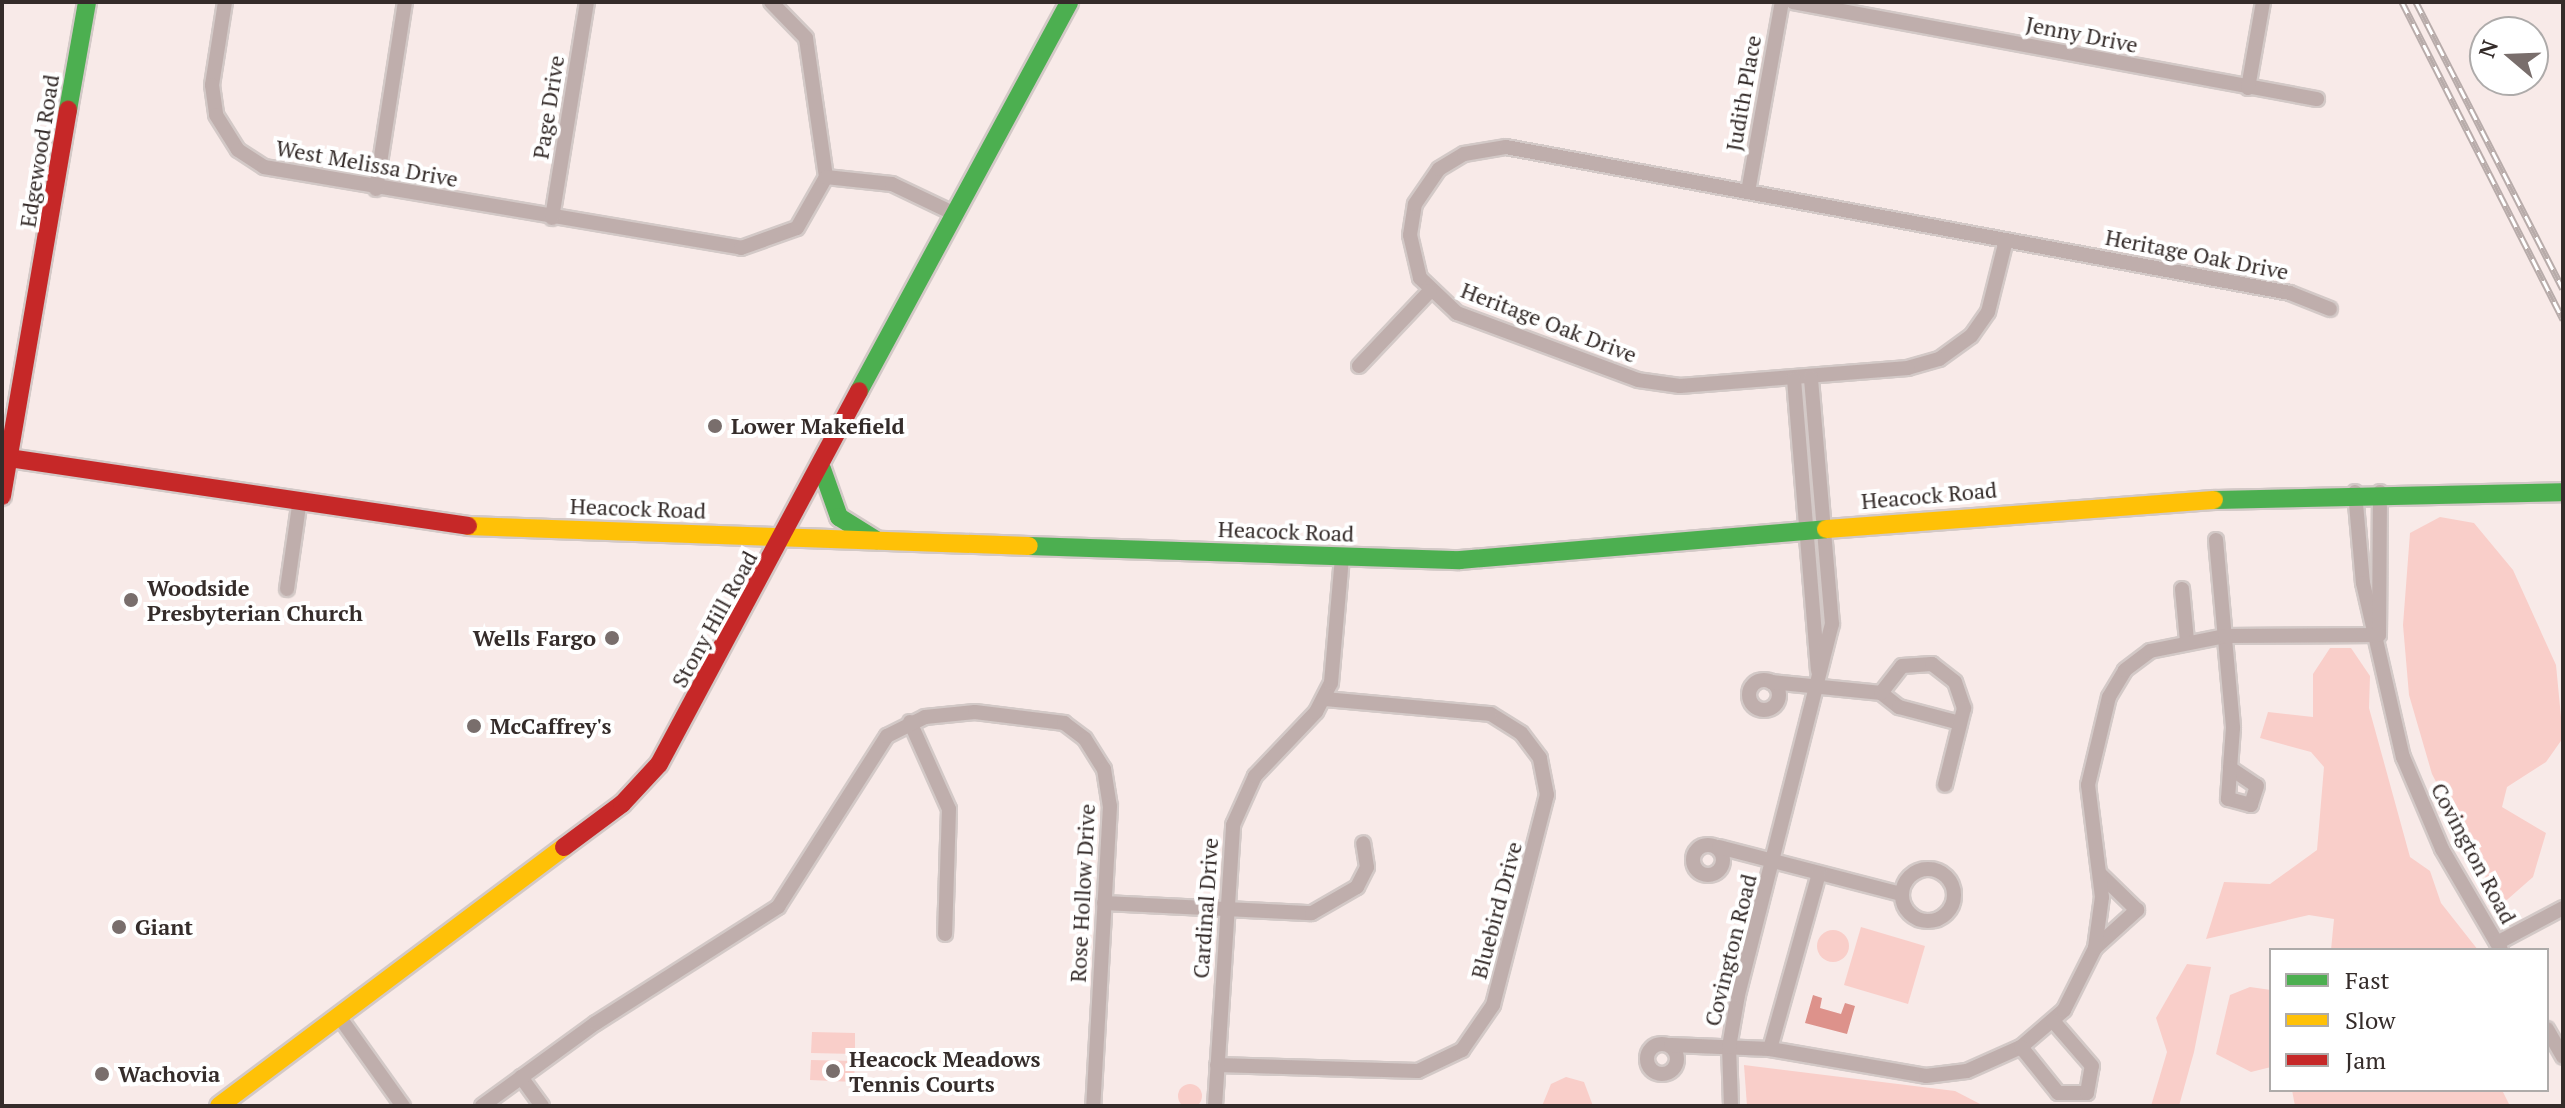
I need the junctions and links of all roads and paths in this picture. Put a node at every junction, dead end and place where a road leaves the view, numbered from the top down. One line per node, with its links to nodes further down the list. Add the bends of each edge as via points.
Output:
1 (87, 2): 23 (main road, Edgewood Road)
2 (225, 2): 13 (street, West Melissa Drive, via 212,85 227,137 264,167)
3 (405, 2): 13 (street)
4 (587, 2): 16 (street, Page Drive)
5 (771, 2): 12 (street, via 806,38)
6 (1069, 2): 15 (main road, Stony Hill Road)
7 (1782, 2): 14 (street, Judith Place)
8 (1793, 2): 10 (street, Jenny Drive)
9 (2263, 2): 10 (street)
10 (2248, 88): 11 (street, Jenny Drive)
11 (2317, 99)
12 (826, 177): 15 (street, via 892,184); 16 (street, West Melissa Drive, via 797,228 755,247)
13 (376, 189): 16 (street, West Melissa Drive)
14 (1748, 192): 17 (street, Heritage Oak Drive); 18 (street, Heritage Oak Drive, via 1506,147 1479,149 1439,169 1415,204 1411,251)
15 (955, 214): 24 (main road, Stony Hill Road)
16 (552, 218)
17 (2006, 240): 19 (street, Heritage Oak Drive, via 2290,293); 21 (street, Heritage Oak Drive, via 1988,312 1956,350 1908,368)
18 (1430, 291): 20 (street); 22 (street, Heritage Oak Drive, via 1482,324 1638,380 1680,386)
19 (2330, 309)
20 (1359, 366)
21 (1811, 378): 22 (street, Heritage Oak Drive); 30 (street, Covington Road)
22 (1794, 379): 31 (street, Covington Road)
23 (6, 458): 28 (main road, Edgewood Road); 29 (main road, Heacock Road)
24 (822, 469): 32 (main road, Stony Hill Road); 34 (main road, via 839,517)
25 (2355, 492): 26 (main road, Heacock Road); 30 (main road, Heacock Road); 38 (street, Covington Road, via 2363,583)
26 (2380, 492): 27 (main road, Heacock Road); 38 (street, Covington Road)
27 (2563, 492)
28 (2, 496)
29 (299, 506): 32 (main road, Heacock Road, via 475,527); 36 (street)
30 (1825, 528): 31 (main road, Heacock Road); 42 (street, Covington Road, via 1832,624)
31 (1806, 532): 35 (main road, Heacock Road, via 1497,558); 42 (street, Covington Road)
32 (786, 537): 34 (main road, Heacock Road); 61 (main road, Stony Hill Road, via 641,785)
33 (2216, 540): 39 (street)
34 (879, 542): 35 (main road, Heacock Road)
35 (1342, 556): 44 (street, Cardinal Drive, via 1336,665)
36 (287, 589)
37 (2182, 589): 40 (street)
38 (2379, 635): 39 (street); 59 (street, Covington Road, via 2414,789)
39 (2225, 636): 40 (street); 47 (street)
40 (2187, 641): 53 (street, via 2140,656 2109,697 2088,785)
41 (1771, 682): 42 (street)
42 (1820, 689): 43 (street); 51 (street, Covington Road)
43 (1881, 693): 46 (street, via 1899,707); 46 (street, via 1902,666 1940,667 1963,697)
44 (1324, 699): 57 (street, Cardinal Drive, via 1255,776 1236,811); 69 (street, Bluebird Drive, via 1475,710 1507,722 1540,758 1547,795 1493,1005 1462,1050 1418,1071)
45 (910, 722): 55 (street, Rose Hollow Drive, via 950,713 1032,715 1064,723 1085,739 1109,793); 58 (street, via 949,809); 70 (street, Rose Hollow Drive, via 864,763 817,854 778,907)
46 (1960, 723): 48 (street)
47 (2230, 768)
48 (1945, 785)
49 (1363, 843): 57 (street, via 1364,875 1333,906 1296,914)
50 (1719, 847): 51 (street, Covington Road)
51 (1774, 863): 52 (street, Covington Road); 65 (street, Covington Road)
52 (1819, 874): 54 (street, Covington Road); 67 (street)
53 (2100, 874): 60 (street); 60 (street, via 2137,910)
54 (1897, 893)
55 (1104, 903): 57 (street); 75 (street, Rose Hollow Drive)
56 (2563, 908): 59 (street)
57 (1228, 909): 69 (street, Cardinal Drive)
58 (945, 934)
59 (2499, 946)
60 (2095, 948): 62 (street)
61 (338, 1015): 71 (main road, Stony Hill Road); 72 (street)
62 (2053, 1021): 66 (street); 66 (street, via 2092,1066 2087,1093 2058,1093)
63 (2549, 1032): 68 (street)
64 (1671, 1045): 65 (street, Covington Road)
65 (1729, 1047): 67 (street); 77 (street, Covington Road)
66 (2021, 1047): 67 (street, via 1967,1071 1926,1076)
67 (1770, 1049)
68 (2563, 1057)
69 (1217, 1065): 76 (street, Cardinal Drive)
70 (521, 1077): 73 (street, Rose Hollow Drive); 74 (street)
71 (219, 1106)
72 (403, 1106)
73 (482, 1106)
74 (542, 1106)
75 (1093, 1106)
76 (1215, 1106)
77 (1731, 1106)

